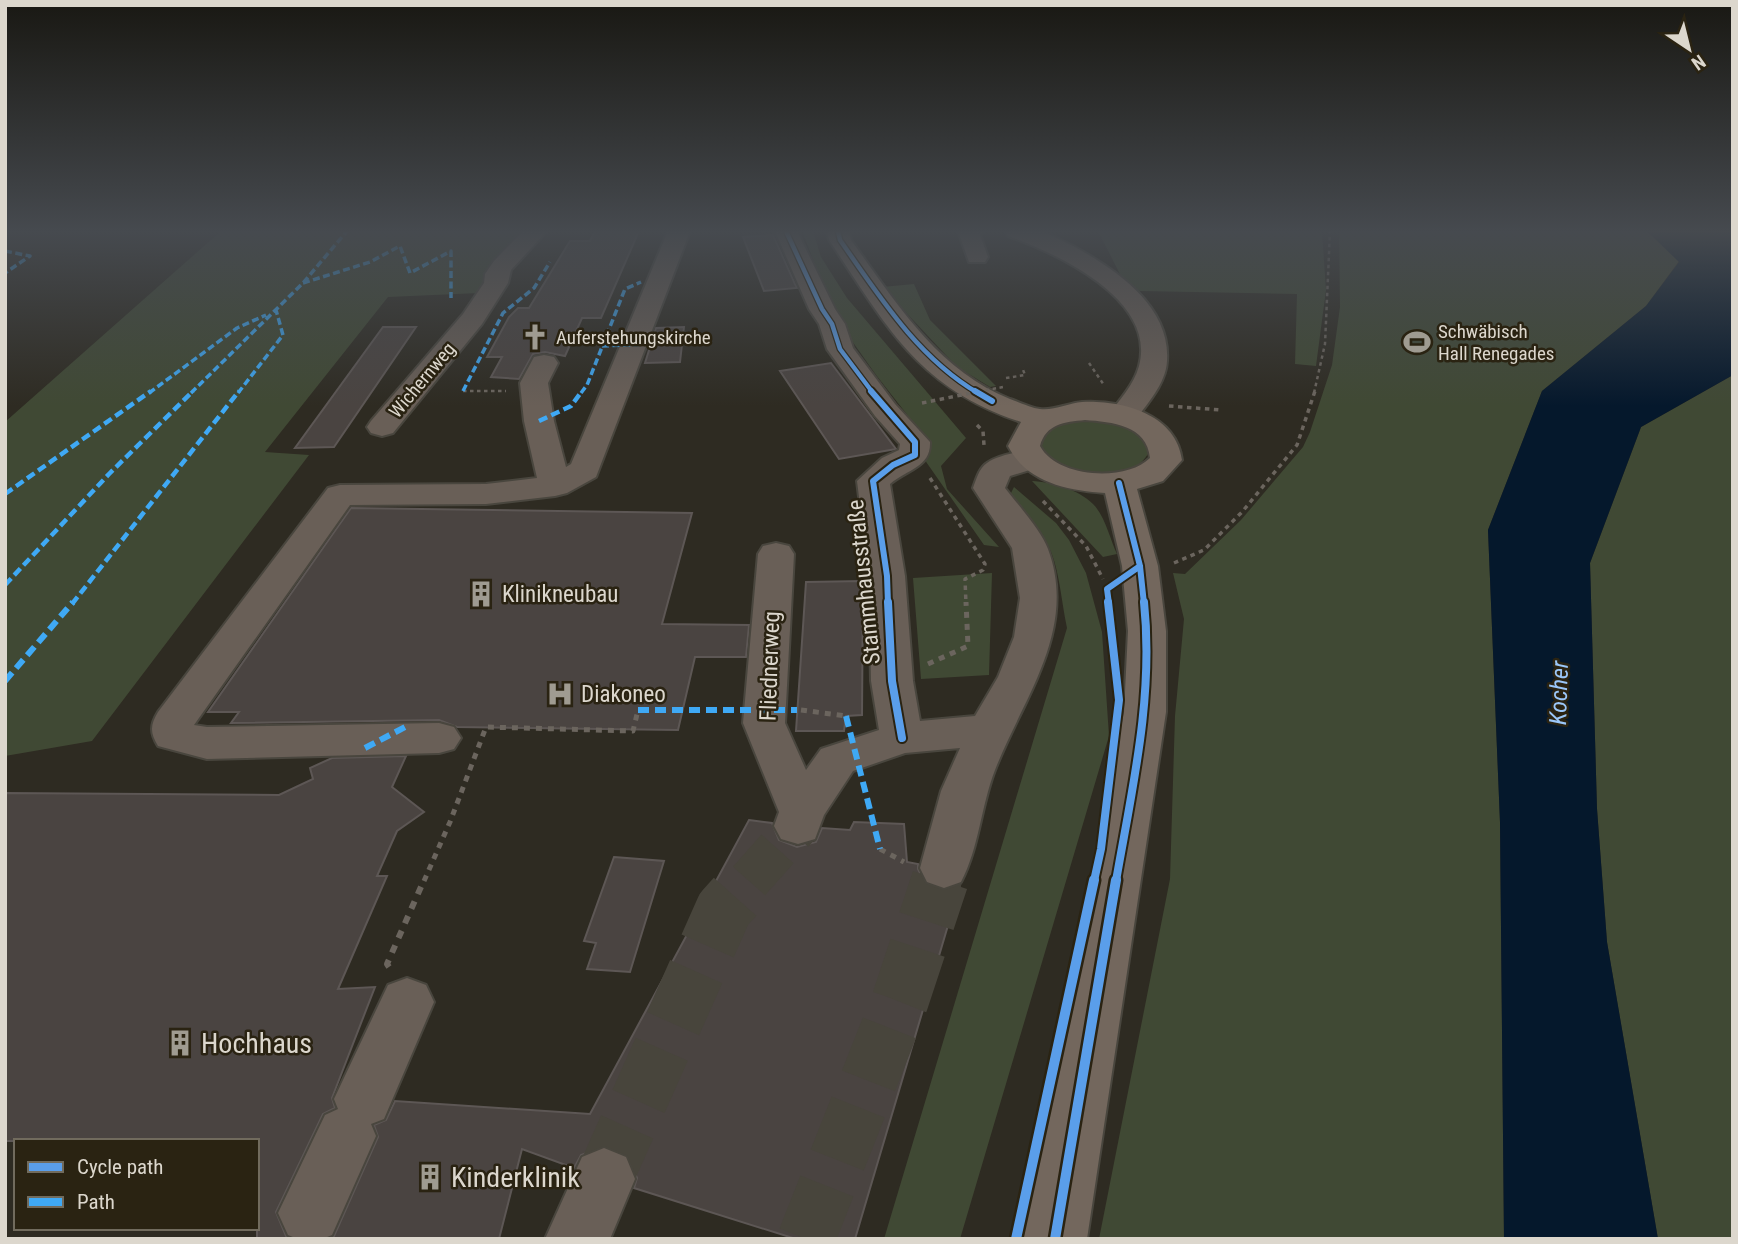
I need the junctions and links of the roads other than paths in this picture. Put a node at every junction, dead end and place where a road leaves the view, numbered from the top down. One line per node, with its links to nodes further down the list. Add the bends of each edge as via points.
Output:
1 (492, 289): 9 (street, Wichernweg, via 473,319)
2 (655, 289): 11 (street)
3 (813, 289): 16 (street, Stammhausstraße, via 840,349 915,442 915,455 873,481 887,576 892,681)
4 (875, 289): 8 (main road, via 943,370 1002,406)
5 (1118, 289): 7 (street, via 1152,335 1154,361)
6 (539, 377): 11 (street, via 538,421)
7 (1123, 416): 8 (main road, via 1085,411); 12 (main road, via 1151,429 1167,448 1166,460 1149,475)
8 (1041, 419): 10 (main road, via 1027,431)
9 (382, 428)
10 (1016, 464): 12 (main road, via 1087,482); 14 (street, via 996,471 989,488 1030,548 1039,598 1034,637)
11 (570, 478): 15 (street, via 486,495 340,495 173,723 173,735 207,743)
12 (1119, 483): 22 (main road, via 1119,566 1147,631 1145,712)
13 (776, 554): 16 (street, Fliednerweg, via 764,723 800,819)
14 (989, 730): 16 (street); 17 (street, via 964,791)
15 (439, 738)
16 (902, 738)
17 (944, 868)
18 (407, 1002): 20 (street)
19 (604, 1179): 21 (street)
20 (310, 1213)
21 (577, 1239)
22 (1055, 1239)

